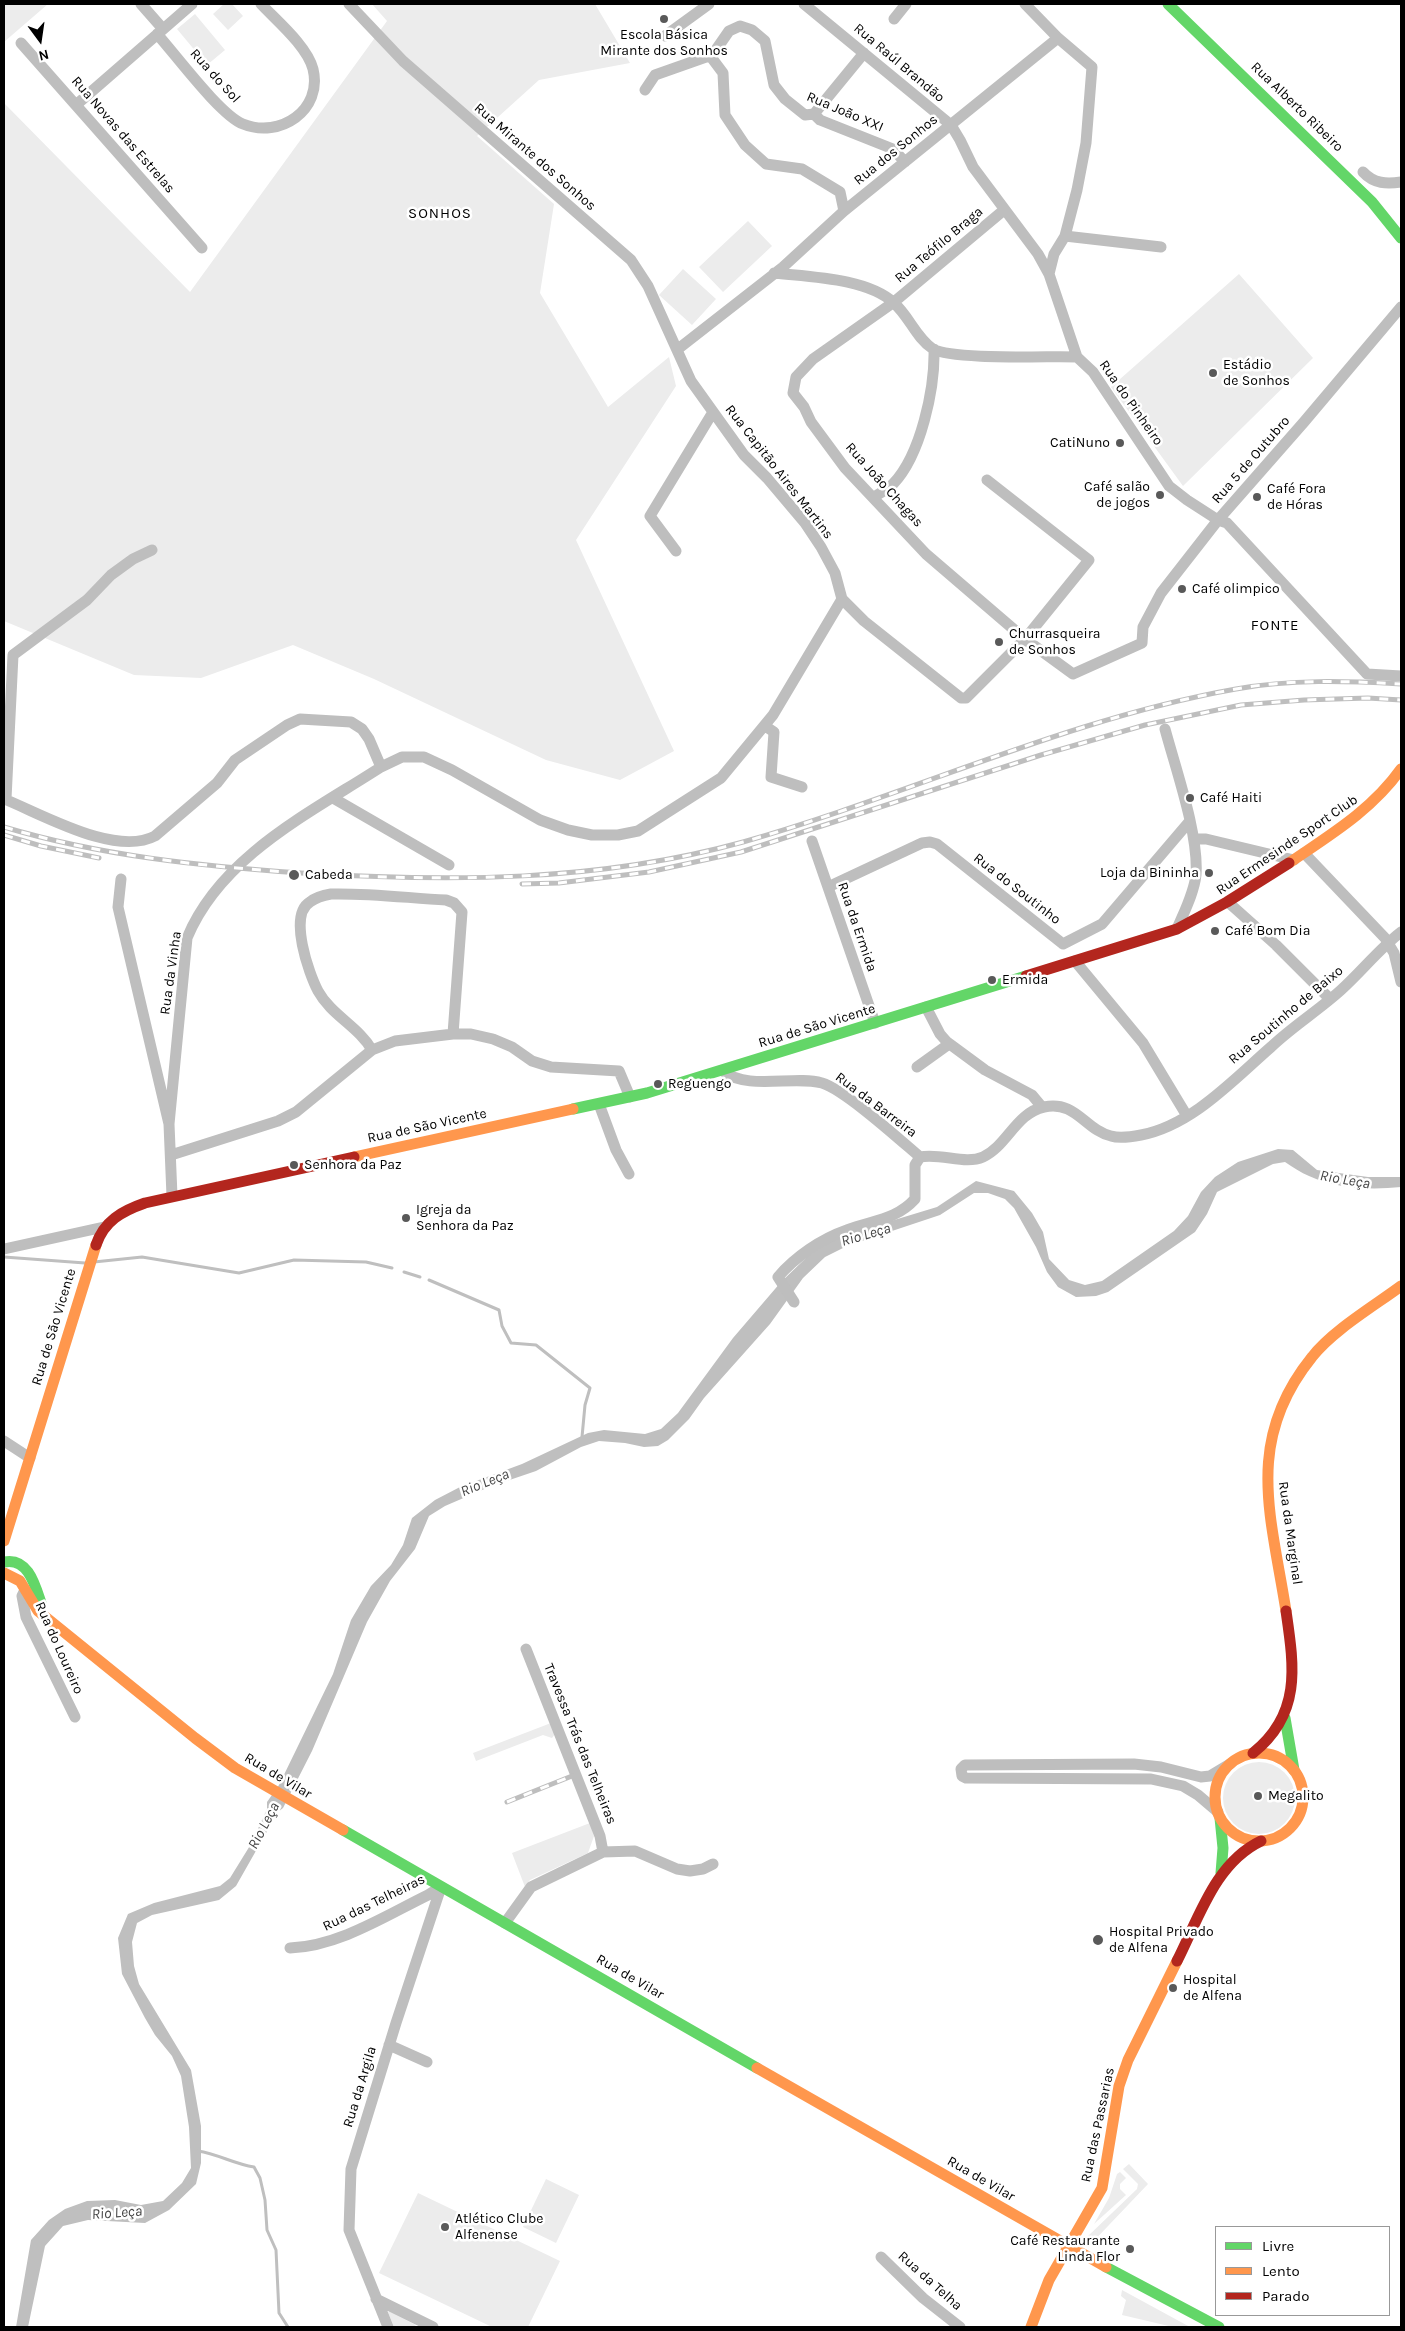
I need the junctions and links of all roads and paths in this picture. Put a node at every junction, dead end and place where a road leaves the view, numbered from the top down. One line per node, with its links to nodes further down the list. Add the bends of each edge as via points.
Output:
1 (141, 4): 11 (street, Rua do Sol)
2 (192, 4): 11 (street)
3 (262, 4): 11 (street, Rua do Sol, via 306,52 313,69 314,88 307,106 288,124 272,128 244,124 227,114)
4 (349, 4): 35 (street, Rua Mirante dos Sonhos, via 403,61 631,260 648,286)
5 (709, 4): 12 (street)
6 (804, 4): 15 (street, Rua Raúl Brandão)
7 (906, 4): 10 (street)
8 (1025, 4): 13 (street)
9 (1168, 4): 27 (street, Rua Alberto Ribeiro, via 1372,202)
10 (894, 19)
11 (160, 31): 18 (street)
12 (665, 36)
13 (1058, 38): 20 (street); 26 (street, via 1092,68 1086,143)
14 (21, 43): 18 (street, Rua Novas das Estrelas)
15 (864, 53): 19 (street); 20 (street, Rua Raúl Brandão)
16 (711, 57): 17 (street, via 654,75); 19 (street, Rua João XXI, via 729,31 740,26 752,30 765,41 774,85 805,115); 25 (street, via 723,74 725,115 745,145 766,164 802,169 840,192)
17 (645, 90)
18 (76, 105): 29 (street, Rua Novas das Estrelas)
19 (814, 114): 21 (street, Rua João XXI, via 820,120 893,149)
20 (950, 125): 21 (street, Rua dos Sonhos); 24 (street, Rua dos Sonhos, via 972,167)
21 (905, 162): 25 (street, Rua dos Sonhos)
22 (1363, 172): 23 (street, via 1376,182)
23 (1401, 182)
24 (1004, 210): 31 (street, Rua dos Sonhos, via 1038,254); 32 (street, Rua Teófilo Braga)
25 (844, 211): 30 (street, Rua dos Sonhos)
26 (1065, 236): 28 (street); 31 (street, via 1054,254)
27 (1401, 237)
28 (1161, 247)
29 (202, 248)
30 (774, 273): 32 (street, via 849,283); 35 (street, Rua dos Sonhos)
31 (1049, 274): 36 (street, Rua dos Sonhos)
32 (894, 302): 34 (street, via 919,336); 39 (street, Rua João Chagas, via 813,359 793,385 794,393 811,422 845,468)
33 (1401, 307): 40 (street, Rua 5 de Outubro)
34 (934, 349): 36 (street, via 957,355); 39 (street, via 926,413 917,443 893,483)
35 (678, 350): 37 (street, Rua Capitão Aires Martins, via 691,381)
36 (1077, 357): 40 (street, Rua do Pinheiro, via 1093,372 1169,486)
37 (713, 412): 42 (street, via 650,516); 43 (street, Rua Capitão Aires Martins, via 744,455 805,523 835,574)
38 (987, 480): 44 (street, via 1089,560)
39 (874, 498): 44 (street, Rua João Chagas, via 926,554)
40 (1218, 520): 44 (street, Rua 5 de Outubro, via 1161,592 1143,627 1142,643 1073,674); 45 (street, Rua do Pinheiro, via 1227,523 1367,674)
41 (152, 550): 52 (street, via 111,575 87,600 13,655)
42 (676, 551)
43 (842, 599): 44 (street, Rua Capitão Aires Martins, via 864,621 961,698 966,698); 46 (street, Rua da Vinha)
44 (1025, 639)
45 (1401, 676)
46 (765, 726): 48 (street, Rua da Vinha, via 721,778 638,831 618,835 592,835 540,820 424,757 402,757); 50 (street, via 774,732 771,777)
47 (1165, 730): 53 (street)
48 (381, 767): 51 (street, Rua da Vinha); 52 (street, via 369,738 351,722 300,719 235,760 217,783 155,836 146,840 98,838)
49 (1401, 769): 56 (street, Rua Ermesinde Sport Club, via 1384,794 1358,817)
50 (802, 786)
51 (333, 798): 58 (street); 80 (street, Rua da Vinha, via 254,852 197,915 187,938)
52 (5, 799)
53 (1189, 822): 54 (street); 65 (street, Rua do Soutinho, via 1102,924)
54 (1194, 839): 57 (street); 62 (street, via 1196,875)
55 (812, 841): 60 (street, Rua da Ermida)
56 (1304, 853): 57 (street, Rua Ermesinde Sport Club); 64 (street)
57 (1294, 860): 61 (street, Rua Ermesinde Sport Club)
58 (449, 865)
59 (121, 879): 80 (street, via 118,907)
60 (828, 888): 65 (street, Rua do Soutinho, via 930,842 937,844); 70 (street, Rua da Ermida)
61 (1230, 903): 62 (street, Rua Ermesinde Sport Club); 68 (street)
62 (1176, 929): 66 (street)
63 (1401, 932): 64 (street, Rua Soutinho de Baixo)
64 (1388, 942): 67 (street); 68 (street, Rua Soutinho de Baixo)
65 (1063, 944): 66 (street)
66 (1072, 962): 69 (street, Rua de São Vicente); 79 (street, via 1143,1043)
67 (1401, 982)
68 (1330, 999): 79 (street, Rua Soutinho de Baixo)
69 (926, 1007): 70 (street, Rua de São Vicente); 72 (street)
70 (875, 1023): 75 (street, Rua de São Vicente)
71 (453, 1034): 73 (street, via 395,1041); 73 (street, via 460,908 446,900 329,894 308,902 301,914 303,949 318,992); 76 (street, via 494,1039 532,1061 551,1067 619,1071)
72 (949, 1044): 74 (street); 78 (street, via 985,1070 1032,1095)
73 (372, 1050): 81 (street, via 296,1112 278,1121)
74 (918, 1067)
75 (723, 1071): 76 (street, Rua de São Vicente); 82 (street, Rua da Barreira, via 741,1079 826,1085)
76 (630, 1097): 77 (street, Rua de São Vicente)
77 (599, 1104): 83 (street); 84 (street, Rua de São Vicente)
78 (1042, 1107): 79 (street, Rua Soutinho de Baixo, via 1061,1107 1110,1136 1122,1137 1160,1130); 82 (street, via 1020,1121 997,1148 974,1161 937,1155)
79 (1187, 1116)
80 (169, 1124): 81 (street)
81 (171, 1155): 84 (street)
82 (920, 1157): 88 (street, via 915,1165 915,1199 905,1210 830,1236 787,1266 778,1277)
83 (629, 1174)
84 (172, 1196): 85 (street, Rua de São Vicente, via 130,1208)
85 (104, 1227): 86 (street); 90 (street, Rua de São Vicente, via 86,1272)
86 (4, 1249)
87 (1401, 1286): 98 (street, Rua da Marginal, via 1341,1330 1312,1356 1278,1410 1267,1458 1267,1491 1293,1657)
88 (794, 1302)
89 (4, 1441): 90 (street)
90 (30, 1458): 91 (street, Rua de São Vicente)
91 (4, 1541)
92 (4, 1562): 95 (street, Rua de Vilar, via 10,1559 24,1566)
93 (4, 1573): 94 (street, Rua de Vilar, via 20,1581)
94 (25, 1590): 95 (street, Rua de Vilar, via 38,1611); 97 (street, Rua do Loureiro, via 22,1596 26,1618)
95 (49, 1618): 109 (street, Rua de Vilar, via 235,1768)
96 (526, 1649): 106 (street, Travessa Trás das Telheiras, via 600,1836)
97 (75, 1717)
98 (1285, 1718): 99 (street, Rua da Marginal, via 1268,1743); 102 (street, Rua da Marginal)
99 (1253, 1754): 101 (street); 102 (street, via 1276,1756)
100 (1082, 1764): 101 (street, via 1145,1765 1201,1777 1210,1776); 103 (street, via 1072,1769 1041,1769); 103 (street, via 965,1765 960,1773 966,1778)
101 (1230, 1764): 104 (street, via 1216,1786)
102 (1294, 1770): 105 (street, via 1303,1792 1299,1816 1283,1834)
103 (1034, 1778): 104 (street, via 1151,1779 1183,1786)
104 (1219, 1815): 105 (street, via 1226,1826 1241,1837); 108 (street, Rua das Passarias, via 1223,1848)
105 (1261, 1841): 108 (street, Rua das Passarias, via 1234,1857)
106 (603, 1852): 107 (street, via 635,1851 676,1869 690,1871); 110 (street, via 532,1887)
107 (713, 1864)
108 (1221, 1873): 114 (street, Rua das Passarias, via 1128,2060 1119,2086 1102,2188)
109 (441, 1887): 110 (street, Rua de Vilar); 111 (street, Rua das Telheiras, via 331,1941 312,1947); 112 (street, Rua da Argila)
110 (505, 1923): 114 (street, Rua de Vilar)
111 (290, 1948)
112 (389, 2045): 113 (street); 116 (street, Rua da Argila, via 351,2169 349,2230)
113 (427, 2062)
114 (1068, 2246): 120 (street, Rua das Passarias, via 1049,2280); 121 (street, Rua de Vilar)
115 (881, 2257): 119 (street, Rua da Telha, via 923,2298)
116 (376, 2299): 117 (street, Rua da Argila); 118 (street)
117 (388, 2327)
118 (433, 2327)
119 (960, 2327)
120 (1031, 2327)
121 (1220, 2327)

